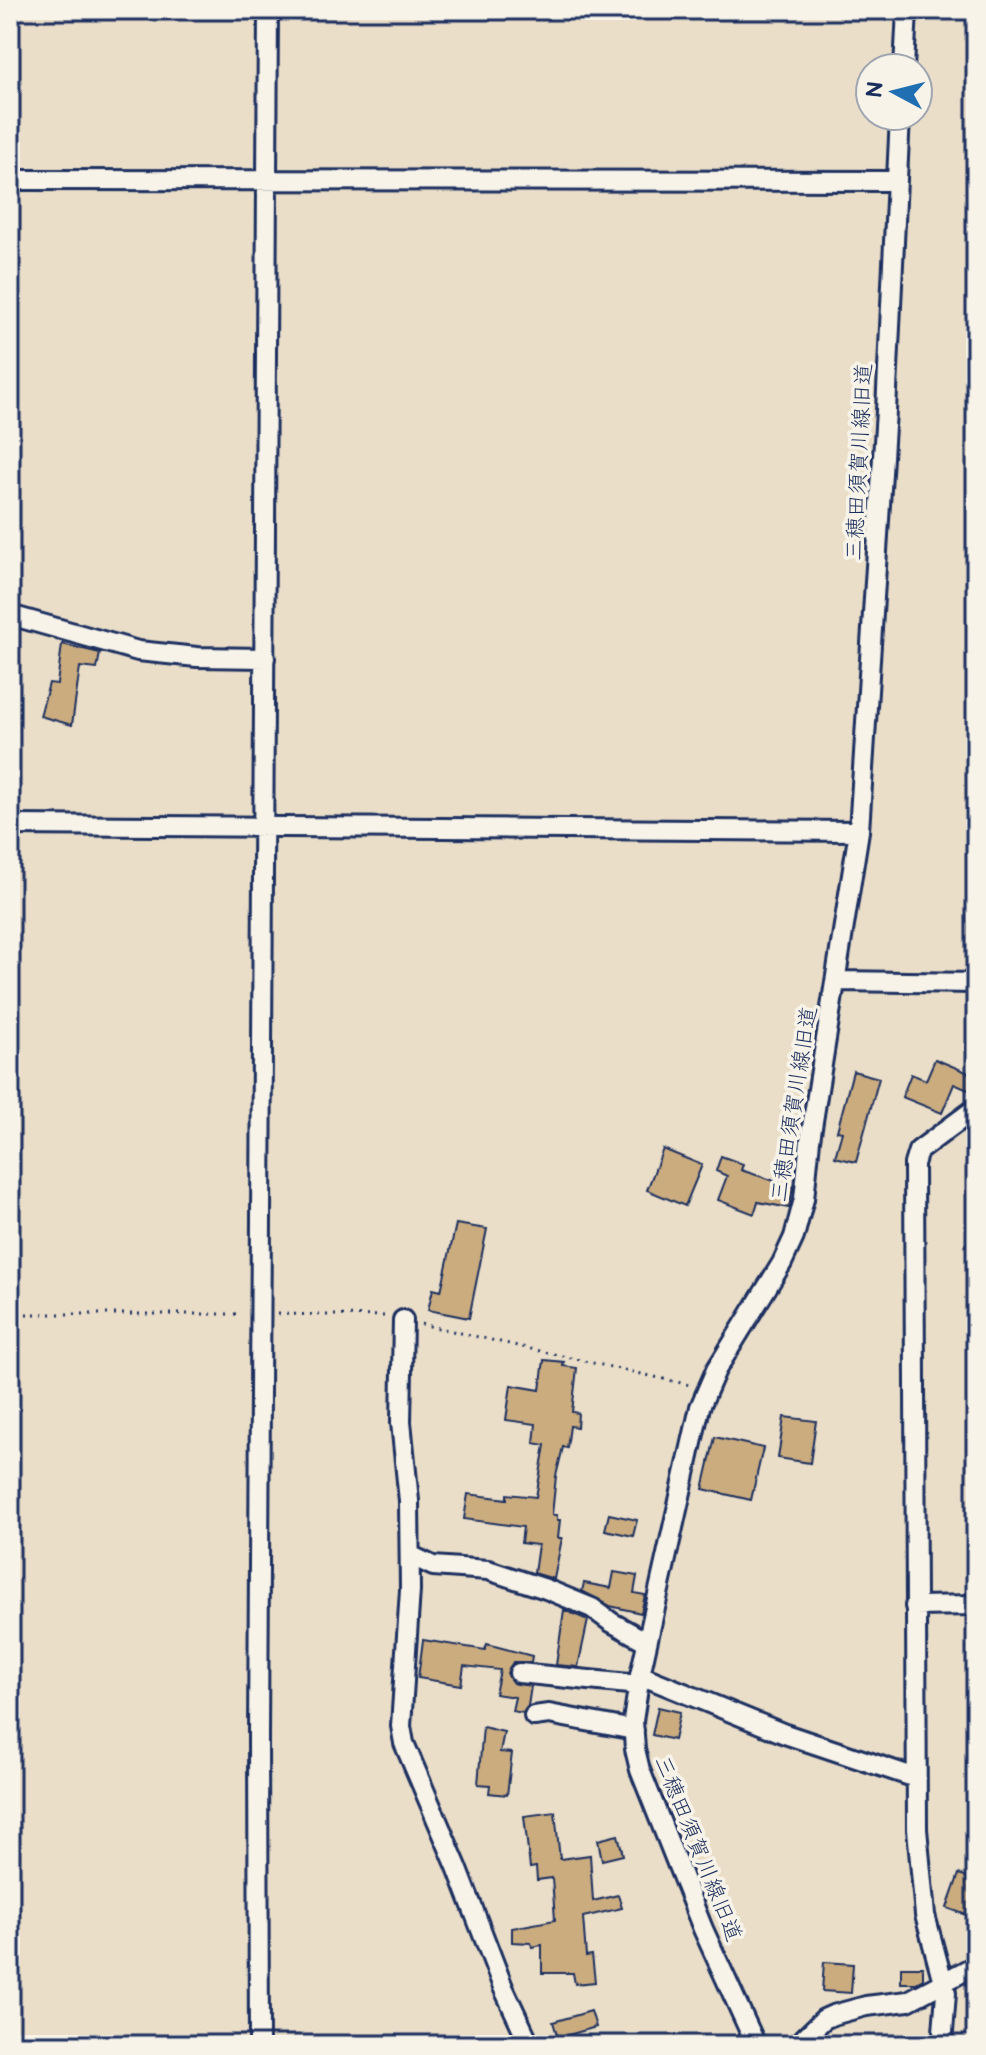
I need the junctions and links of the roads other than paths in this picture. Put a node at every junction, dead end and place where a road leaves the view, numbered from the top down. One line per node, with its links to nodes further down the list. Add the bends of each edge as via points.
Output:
1 (268, 10): 6 (street)
2 (907, 10): 3 (street)
3 (905, 52)
4 (899, 132): 7 (street, 三穂田須賀川線旧道)
5 (10, 180): 6 (street)
6 (267, 181): 7 (street); 9 (street)
7 (896, 181): 12 (street, 三穂田須賀川線旧道)
8 (10, 615): 9 (street, via 138,651)
9 (265, 658): 11 (street)
10 (10, 825): 11 (street)
11 (264, 826): 12 (street); 28 (street)
12 (859, 831): 13 (street, 三穂田須賀川線旧道)
13 (837, 981): 14 (street); 20 (street, 三穂田須賀川線旧道, via 794,1237 706,1390)
14 (976, 983)
15 (976, 1108): 19 (street, via 918,1151 914,1164)
16 (403, 1320): 17 (street, via 401,1422)
17 (410, 1555): 20 (street, via 433,1566 488,1570 546,1589 592,1608); 29 (street, via 404,1743)
18 (976, 1605): 19 (street)
19 (915, 1606): 25 (street)
20 (647, 1642): 22 (street, 三穂田須賀川線旧道)
21 (519, 1673): 22 (street)
22 (639, 1680): 24 (street, 三穂田須賀川線旧道); 25 (street)
23 (534, 1716): 24 (street, via 549,1714)
24 (634, 1730): 30 (street, 三穂田須賀川線旧道, via 649,1796)
25 (916, 1778): 27 (street, via 925,1915)
26 (976, 1965): 27 (street)
27 (943, 1981): 31 (street, via 908,2001 833,2015); 32 (street, via 947,2008)
28 (259, 2045)
29 (530, 2045)
30 (756, 2045)
31 (797, 2045)
32 (942, 2045)

